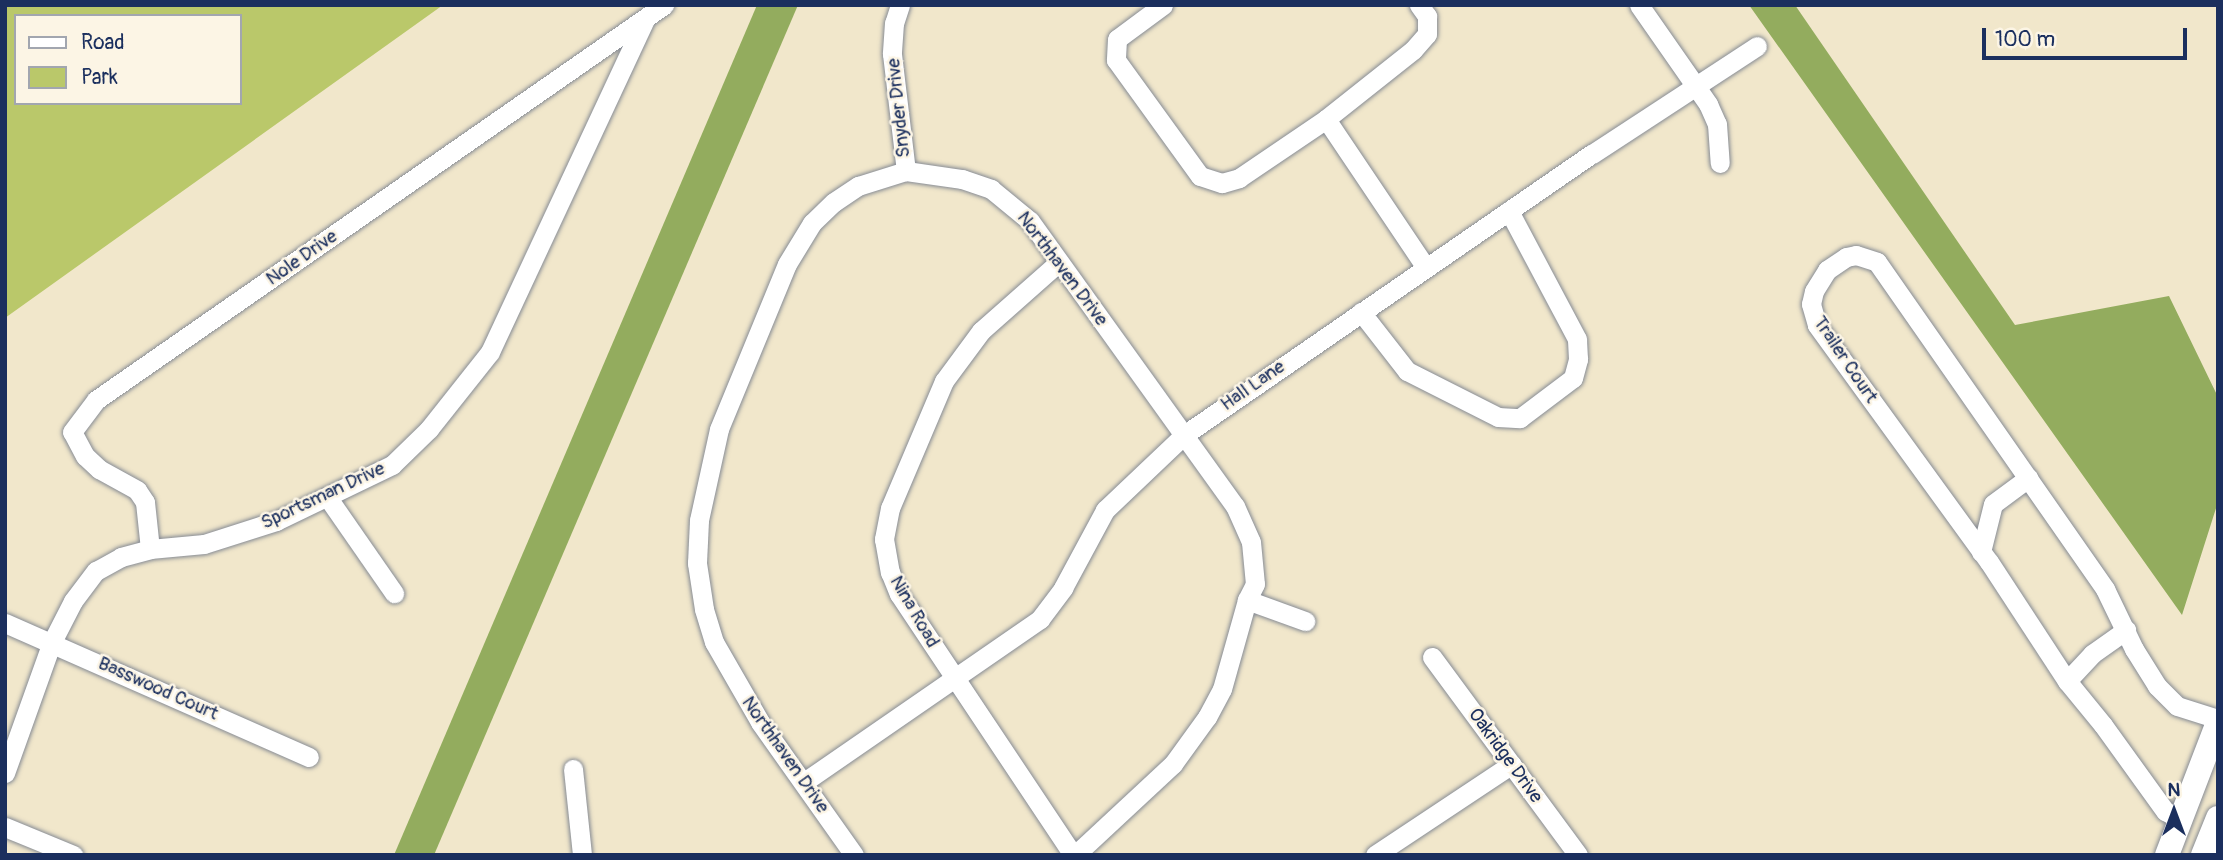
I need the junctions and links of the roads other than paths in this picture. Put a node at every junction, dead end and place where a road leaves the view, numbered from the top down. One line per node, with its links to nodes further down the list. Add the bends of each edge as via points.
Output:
1 (664, 5): 6 (street, Nole Drive)
2 (900, 5): 11 (street, Snyder Drive, via 892,54)
3 (1163, 5): 9 (street, via 1117,39 1116,60 1199,176 1222,183 1239,178)
4 (1419, 5): 9 (street, via 1427,16 1427,34)
5 (1639, 5): 8 (street)
6 (644, 21): 18 (street, Sportsman Drive, via 490,352 429,429 392,465); 19 (street, Nole Drive, via 96,400 72,432 85,456 99,469 125,481 145,502)
7 (1757, 46): 8 (street, Hall Lane)
8 (1697, 88): 10 (street, via 1717,124); 12 (street, Hall Lane)
9 (1326, 119): 14 (street)
10 (1720, 163)
11 (906, 170): 13 (street, Northhaven Drive, via 991,189 1030,221); 35 (street, Northhaven Drive, via 858,186 812,223 788,264 719,429 699,520 697,563 714,642 760,722)
12 (1509, 211): 14 (street, Hall Lane); 15 (street, via 1577,339 1573,378 1520,418 1499,417 1408,370)
13 (1059, 262): 16 (street, Northhaven Drive); 28 (street, Nina Road, via 981,331 944,381 886,522 884,539 899,594)
14 (1426, 268): 15 (street, Hall Lane)
15 (1361, 312): 16 (street, Hall Lane)
16 (1184, 435): 22 (street, Northhaven Drive, via 1248,534 1255,584); 28 (street, Hall Lane, via 1105,510 1051,608)
17 (2028, 478): 20 (street, via 1993,504); 20 (street, Trailer Court, via 1877,262 1856,255 1827,270 1811,304 1817,325); 25 (street, Trailer Court, via 2105,589)
18 (328, 498): 19 (street, Sportsman Drive, via 204,544); 21 (street)
19 (150, 549): 26 (street, Sportsman Drive, via 121,557 96,571 73,601)
20 (1981, 551): 29 (street, Trailer Court)
21 (394, 593)
22 (1247, 600): 23 (street); 42 (street, Northhaven Drive, via 1222,689 1207,717 1173,764)
23 (1305, 621)
24 (5, 623): 26 (street, Basswood Court)
25 (2126, 630): 29 (street, via 2092,654); 30 (street, Trailer Court, via 2144,667 2177,706)
26 (52, 642): 31 (street, Basswood Court); 34 (street, Sportsman Drive)
27 (1432, 657): 32 (street, Oakridge Drive)
28 (955, 679): 35 (street, Hall Lane); 42 (street, Nina Road)
29 (2067, 681): 37 (street, Trailer Court, via 2165,811)
30 (2218, 720): 37 (main road)
31 (309, 757)
32 (1512, 764): 43 (street); 44 (street, Oakridge Drive)
33 (573, 769): 40 (street)
34 (5, 773)
35 (804, 782): 41 (street, Northhaven Drive)
36 (2218, 818): 46 (main road)
37 (2182, 820): 45 (main road)
38 (5, 827): 39 (street)
39 (73, 855)
40 (582, 855)
41 (854, 855)
42 (1074, 855)
43 (1375, 855)
44 (1578, 855)
45 (2167, 855)
46 (2203, 855)

